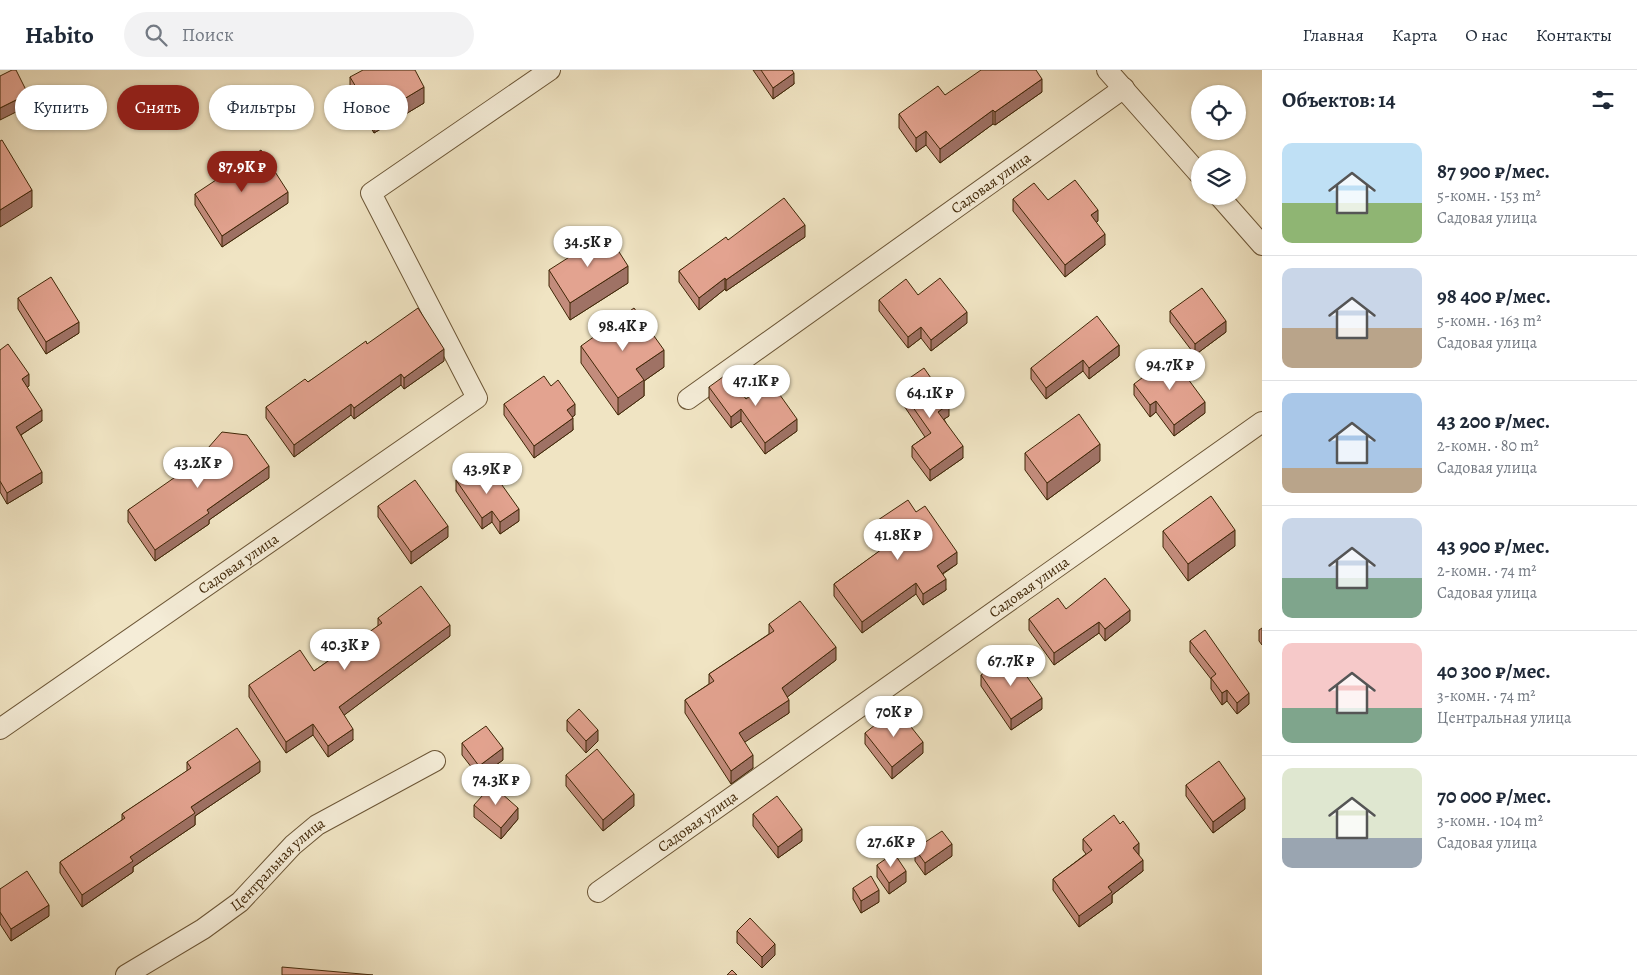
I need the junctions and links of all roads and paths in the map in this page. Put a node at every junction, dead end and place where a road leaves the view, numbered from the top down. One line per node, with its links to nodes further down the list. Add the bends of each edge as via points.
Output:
1 (550, 70): 9 (street, Садовая улица, via 371,193 477,398)
2 (1108, 70): 3 (street)
3 (1124, 88): 4 (street); 7 (street, Садовая улица)
4 (1191, 165)
5 (1227, 205): 6 (street)
6 (1262, 245)
7 (688, 399)
8 (1262, 422): 11 (street, Садовая улица)
9 (0, 729)
10 (435, 761): 12 (street, Центральная улица, via 317,825 292,845 240,902 203,929)
11 (598, 892)
12 (126, 975)

